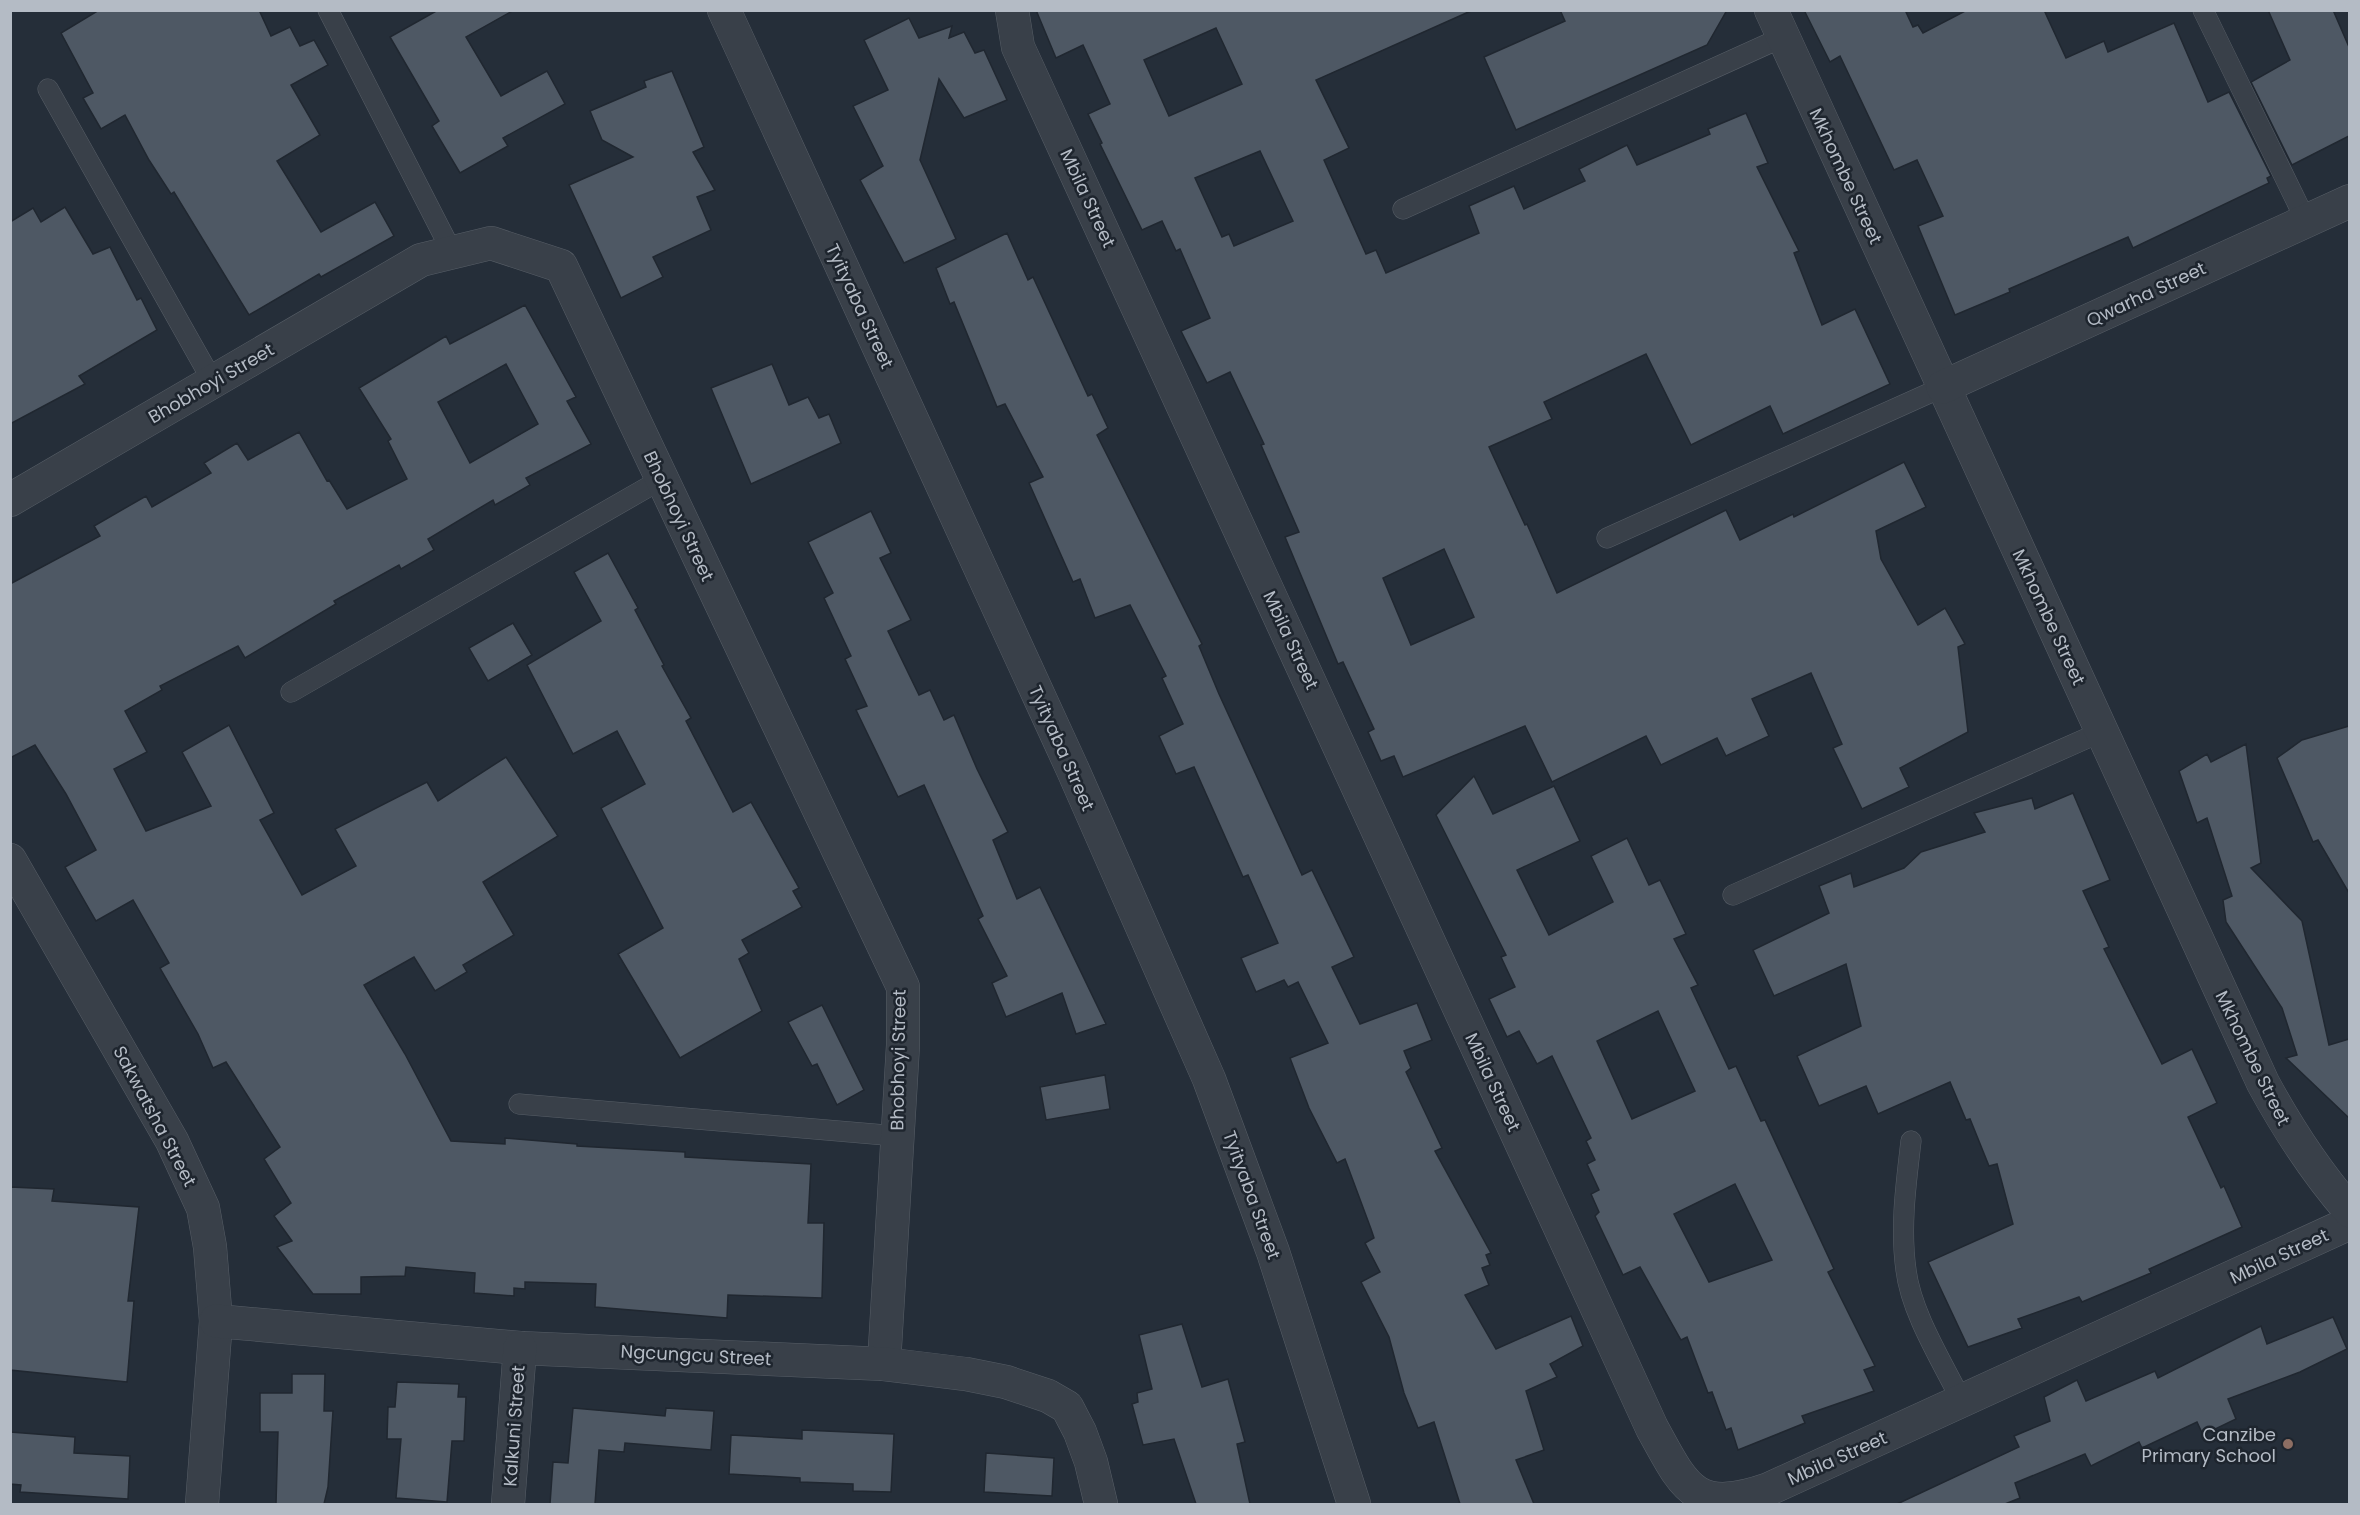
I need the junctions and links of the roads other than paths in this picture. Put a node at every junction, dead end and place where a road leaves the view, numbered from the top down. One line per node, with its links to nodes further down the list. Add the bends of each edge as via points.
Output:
1 (328, 10): 10 (lane)
2 (724, 10): 32 (street, Tyityaba Street, via 1067,757 1209,1079 1273,1252)
3 (1012, 10): 28 (street, Mbila Street, via 1018,47 1652,1428 1681,1479 1699,1496 1715,1502 1740,1501)
4 (2203, 10): 9 (lane)
5 (1777, 24): 8 (lane); 12 (street, Mkhombe Street)
6 (48, 89): 11 (lane)
7 (2349, 201): 9 (street, Qwarha Street)
8 (1403, 209)
9 (2306, 221): 12 (street, Qwarha Street)
10 (452, 252): 11 (street, Bhobhoyi Street, via 421,260); 13 (street, Bhobhoyi Street, via 491,243 561,266)
11 (213, 382): 14 (street, Bhobhoyi Street)
12 (1943, 387): 15 (lane); 17 (street, Mkhombe Street)
13 (662, 479): 16 (lane); 21 (street, Bhobhoyi Street, via 903,987)
14 (10, 500)
15 (1607, 538)
16 (291, 692)
17 (2102, 732): 19 (lane); 23 (street, Mkhombe Street, via 2263,1083 2291,1135)
18 (10, 860): 25 (street, Sakwatsha Street, via 172,1141 203,1208)
19 (1733, 895)
20 (519, 1104): 21 (lane)
21 (897, 1136): 27 (street, Bhobhoyi Street)
22 (1911, 1141): 28 (lane, via 1904,1205 1906,1272 1917,1307)
23 (2349, 1211)
24 (2349, 1223): 28 (street, Mbila Street)
25 (216, 1321): 26 (street, Ngcungcu Street); 29 (street, Sakwatsha Street)
26 (520, 1348): 27 (street, Ngcungcu Street); 30 (street, Kalkuni Street)
27 (884, 1364): 31 (street, Ngcungcu Street, via 1006,1383 1048,1396 1067,1407 1091,1462)
28 (1962, 1402)
29 (202, 1504)
30 (508, 1504)
31 (1101, 1504)
32 (1354, 1504)

